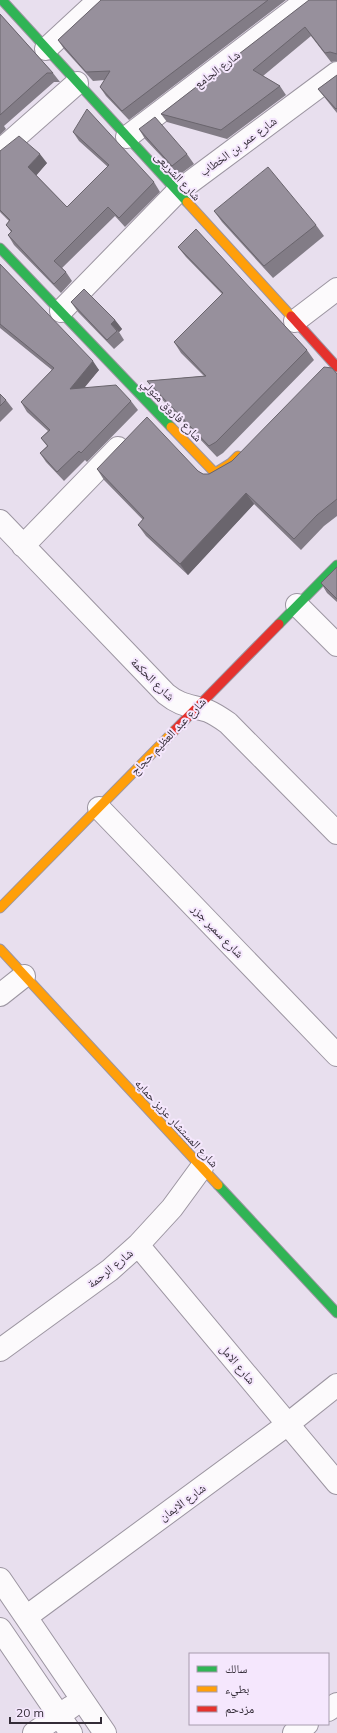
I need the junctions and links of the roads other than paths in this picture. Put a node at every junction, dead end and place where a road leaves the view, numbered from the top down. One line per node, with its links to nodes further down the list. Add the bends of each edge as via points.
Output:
1 (2, 0): 4 (street, شارع الشريعى)
2 (99, 0): 4 (street)
3 (307, 0): 7 (street, شارع الجامع)
4 (46, 49): 6 (street, شارع الشريعى)
5 (337, 73): 9 (street, شارع عمر بن الخطاب)
6 (77, 83): 7 (street, شارع الشريعى); 8 (street)
7 (127, 138): 9 (street, شارع الشريعى)
8 (0, 151)
9 (177, 192): 12 (street, شارع عمر بن الخطاب); 13 (street, شارع الشريعى)
10 (0, 248): 12 (street, شارع فاروق متولي)
11 (337, 288): 13 (street)
12 (61, 312): 15 (street, شارع فاروق متولي)
13 (295, 321): 14 (street, شارع الشريعى)
14 (331, 365)
15 (155, 410): 16 (street, شارع فاروق متولي, via 215,473); 18 (street)
16 (242, 452)
17 (0, 521): 18 (street, شارع الحكمة)
18 (22, 546): 22 (street, شارع الحكمة, via 166,694 175,701)
19 (337, 565): 20 (street, شارع عبد العظيم حجاج)
20 (297, 605): 21 (street); 22 (street, شارع عبد العظيم حجاج)
21 (337, 645)
22 (195, 708): 23 (street, شارع عبد العظيم حجاج); 24 (street, شارع الحكمة, via 207,711 228,723)
23 (99, 808): 25 (street, شارع عبد العظيم حجاج); 29 (street, شارع سمير جزر)
24 (337, 834)
25 (0, 908)
26 (0, 949): 27 (street, شارع المستشار عزيز حمايه)
27 (24, 976): 28 (street); 30 (street, شارع المستشار عزيز حمايه)
28 (0, 995)
29 (337, 1055)
30 (202, 1167): 31 (street, شارع الرحمة, via 172,1208); 32 (street, شارع المستشار عزيز حمايه)
31 (138, 1245): 33 (street, شارع الرحمة, via 110,1270); 35 (street, شارع الامل)
32 (337, 1313)
33 (0, 1350)
34 (337, 1385): 35 (street, شارع الايمان)
35 (288, 1424): 36 (street, شارع الامل); 38 (street, شارع الايمان)
36 (337, 1484)
37 (0, 1579): 38 (street)
38 (26, 1617): 40 (street)
39 (0, 1629): 41 (street)
40 (82, 1700): 41 (street); 44 (street)
41 (65, 1724): 43 (street)
42 (306, 1725): 45 (street)
43 (34, 1733)
44 (105, 1733)
45 (294, 1733)

